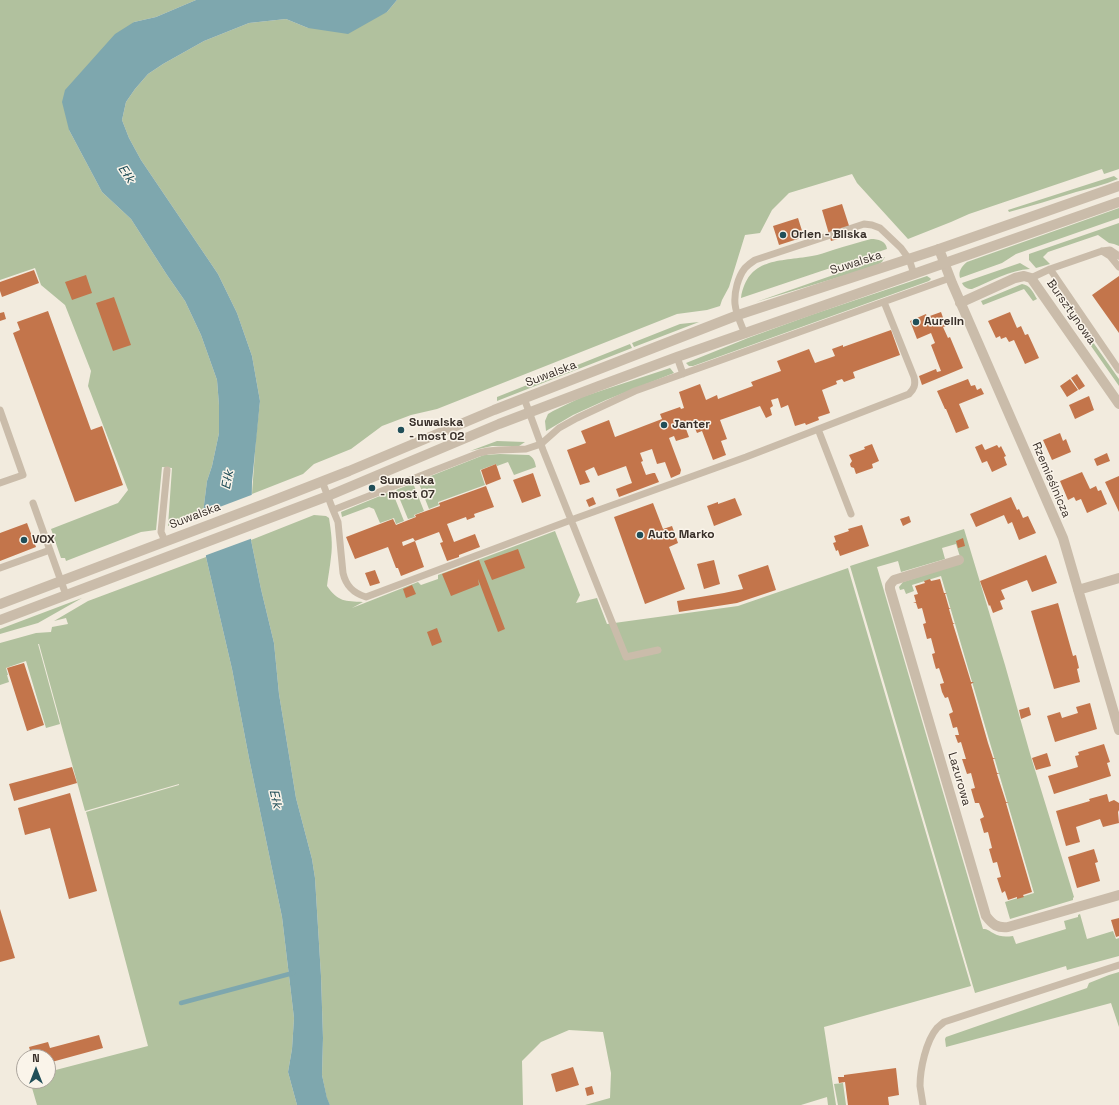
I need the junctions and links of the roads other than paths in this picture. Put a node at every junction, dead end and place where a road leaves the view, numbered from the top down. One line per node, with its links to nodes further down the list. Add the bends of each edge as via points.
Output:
1 (1119, 186): 3 (street, Suwalska)
2 (1119, 202): 7 (street)
3 (939, 249): 6 (street, Suwalska); 7 (street, Rzemieślnicza)
4 (1102, 251): 5 (lane, via 1110,250); 8 (lane); 9 (lane)
5 (1119, 256)
6 (909, 259): 10 (lane); 15 (street, Suwalska); 15 (lane, via 880,228 864,224 755,260 746,267 738,282 734,298)
7 (944, 263): 10 (street); 11 (street, Rzemieślnicza)
8 (1119, 267)
9 (1050, 270): 12 (lane); 18 (lane)
10 (914, 274): 16 (street)
11 (950, 278): 13 (lane); 14 (street, Rzemieślnicza)
12 (1031, 278): 14 (street, Bursztynowa, via 1015,278); 22 (street, Bursztynowa)
13 (884, 302): 20 (lane); 25 (lane, via 914,377 915,386 909,394)
14 (960, 302): 41 (street, Rzemieślnicza, via 1062,538)
15 (738, 315): 16 (lane); 21 (street, Suwalska)
16 (745, 334): 17 (street)
17 (677, 357): 20 (lane); 24 (street)
18 (1116, 362): 19 (lane)
19 (1119, 370)
20 (683, 374): 26 (lane, via 635,391 577,418 559,428)
21 (524, 398): 24 (lane); 28 (street, Suwalska)
22 (1119, 404)
23 (0, 410): 29 (lane, via 23,475)
24 (529, 413): 26 (lane); 30 (street)
25 (818, 429): 33 (lane); 34 (lane)
26 (541, 444): 32 (lane, via 526,449 479,453); 34 (lane)
27 (167, 470): 35 (lane, via 161,532)
28 (322, 481): 30 (lane); 35 (street, Suwalska)
29 (0, 483)
30 (328, 496): 32 (lane); 42 (street)
31 (33, 503): 36 (lane)
32 (333, 510): 34 (lane, via 338,522 345,580 356,594 366,597)
33 (851, 514)
34 (571, 520): 45 (lane, via 626,656)
35 (165, 542): 40 (street, Suwalska)
36 (50, 550): 38 (lane); 40 (lane)
37 (959, 560): 47 (street, Lazurowa, via 894,580 890,589 986,916 995,925 1001,928 1008,927)
38 (0, 568)
39 (1119, 578): 41 (street)
40 (61, 581): 42 (lane); 43 (street, Suwalska)
41 (1078, 590): 46 (street, Rzemieślnicza)
42 (66, 595): 44 (street)
43 (0, 604)
44 (0, 620)
45 (658, 650)
46 (1119, 730)
47 (1119, 895)
48 (1119, 965): 49 (lane, via 944,1022 932,1035 921,1069)
49 (923, 1105)

